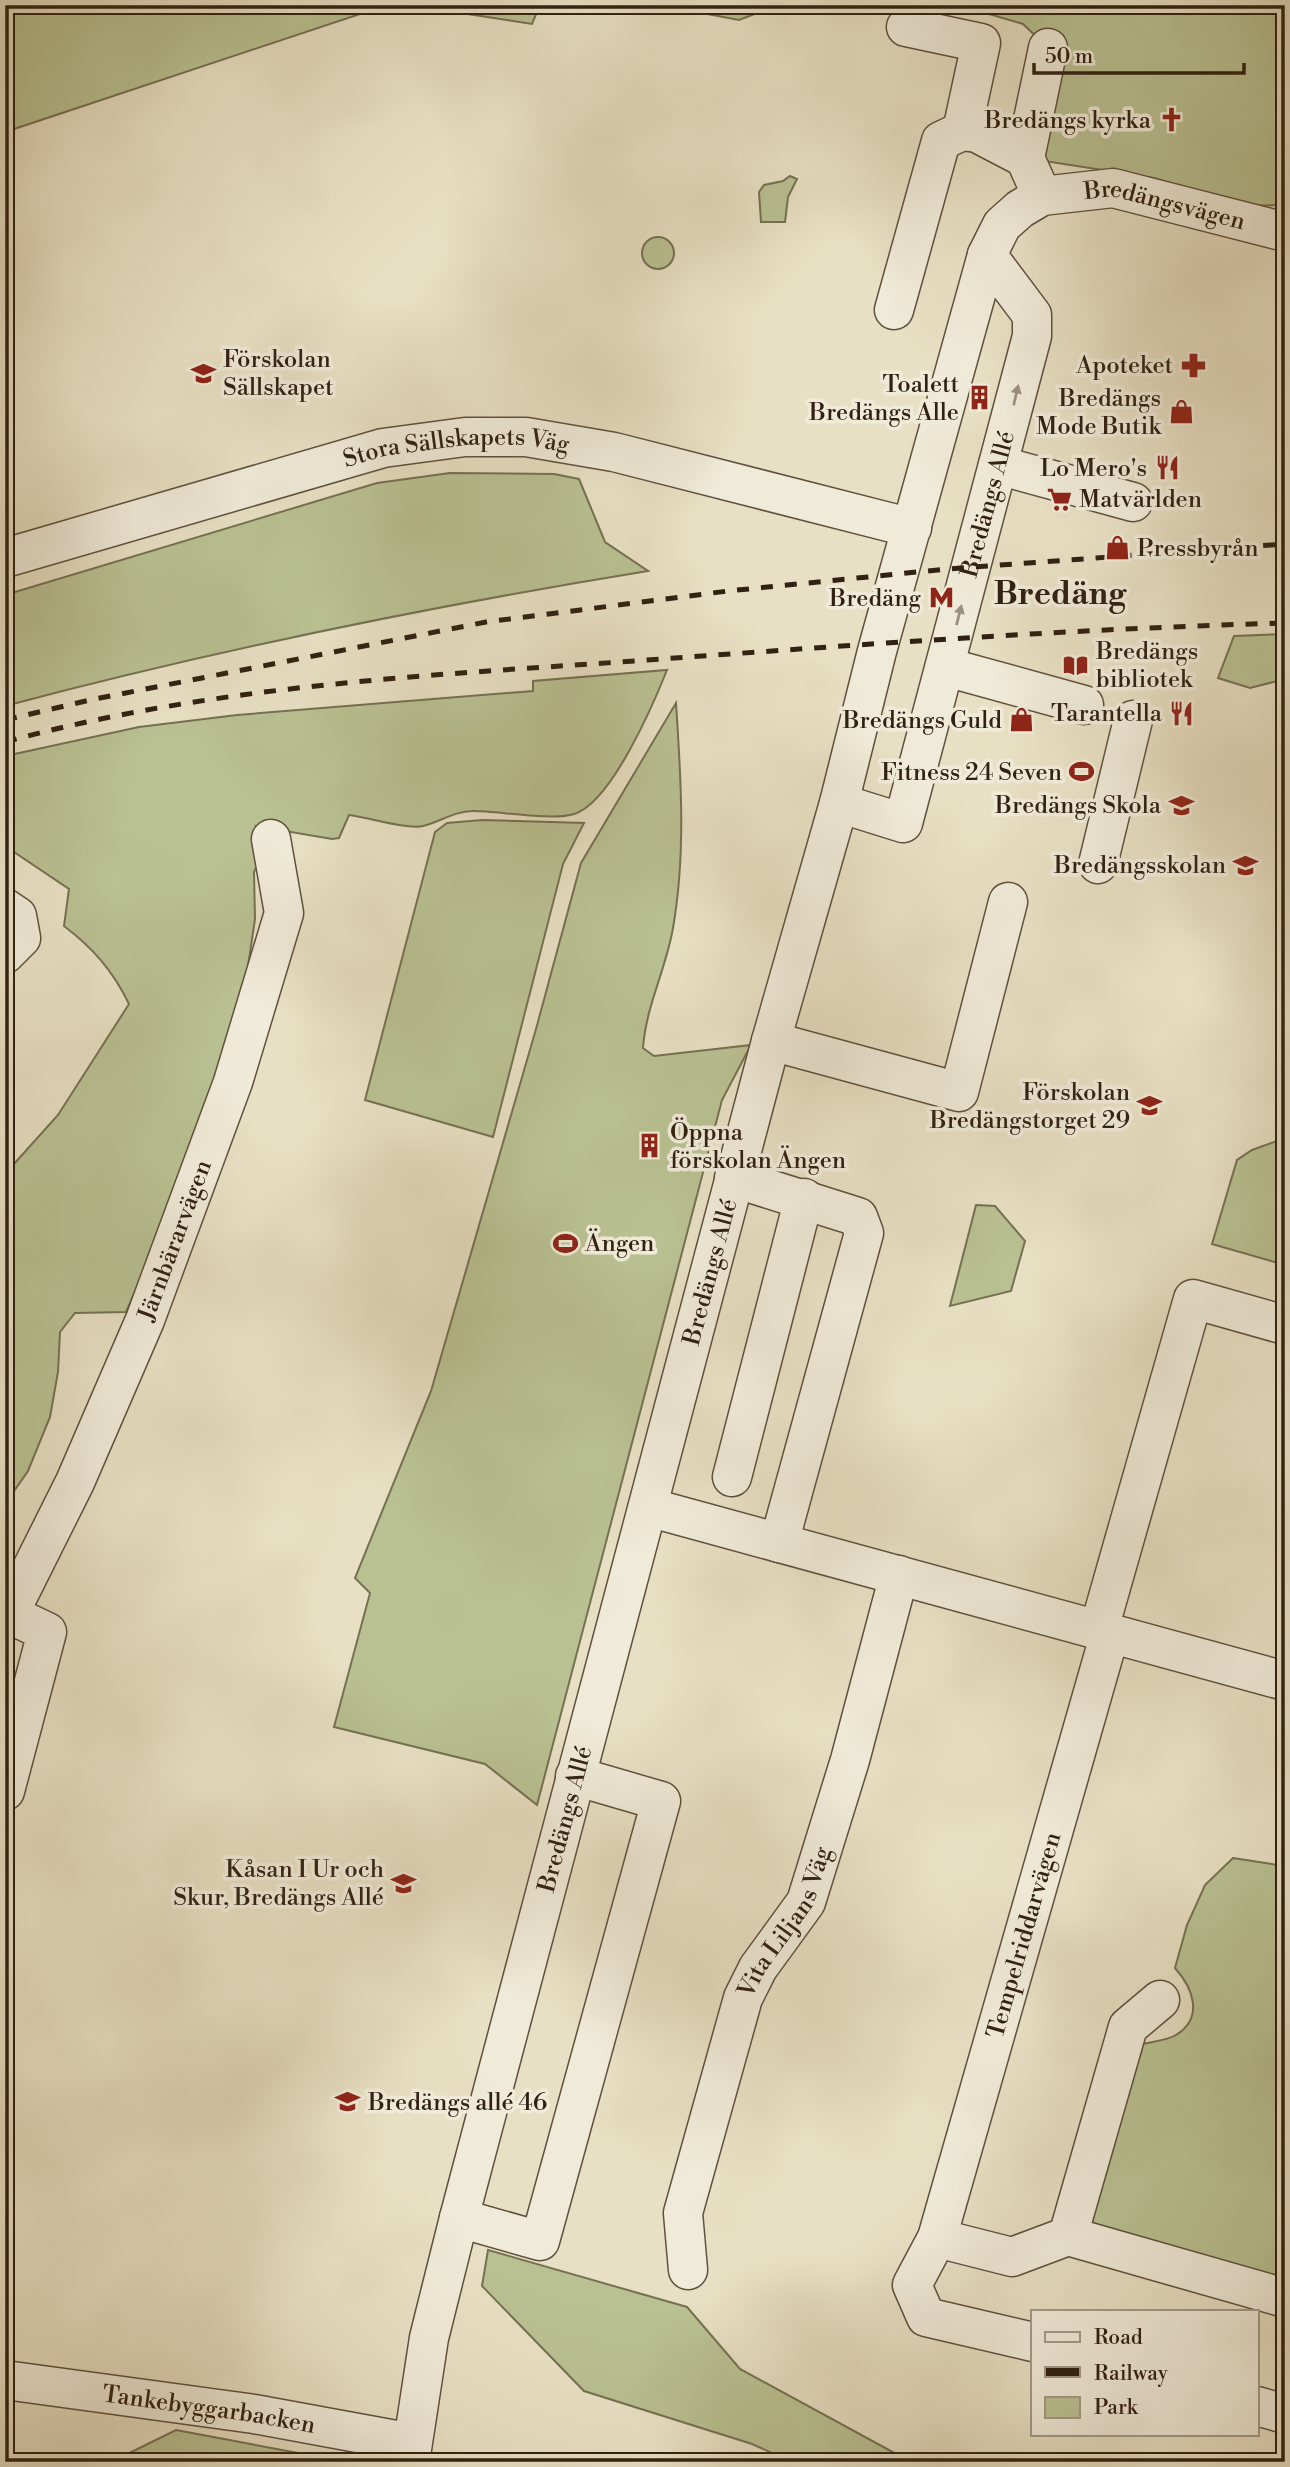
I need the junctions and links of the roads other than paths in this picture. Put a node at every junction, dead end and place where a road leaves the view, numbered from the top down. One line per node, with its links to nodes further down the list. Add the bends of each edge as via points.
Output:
1 (906, 27): 3 (street, via 981,43)
2 (1048, 48): 4 (street)
3 (962, 131): 4 (street, via 977,133); 8 (street, via 941,141)
4 (1025, 158): 5 (street)
5 (1042, 196): 6 (street, Bredängsvägen, via 1113,188); 7 (street, Bredängs Allé, via 1002,225)
6 (1285, 232)
7 (987, 255): 9 (street, Bredängs Allé, one-way to 7, via 1032,336 1032,315); 11 (street, Bredängs Allé)
8 (894, 310)
9 (1001, 453): 10 (street); 13 (street, Bredängs Allé, one-way to 9)
10 (1135, 490)
11 (912, 528): 12 (street, Stora Sällskapets Väg, via 601,449 526,438 465,438 383,448); 16 (street, Bredängs Allé)
12 (5, 558)
13 (946, 667): 14 (street); 16 (street, Bredängs Allé, via 903,823)
14 (1084, 705)
15 (1133, 720): 18 (street)
16 (839, 803): 22 (street, Bredängs Allé)
17 (271, 839): 30 (street, Järnbärarvägen, via 284,913 233,1082 145,1320 75,1482)
18 (1098, 863)
19 (1009, 902): 22 (street, via 960,1091)
20 (5, 908): 21 (street, via 17,916 21,938)
21 (5, 954)
22 (771, 1041): 23 (street, Bredängs Allé)
23 (734, 1178): 24 (street, Bredängs Allé); 27 (street, Bredängs Allé)
24 (804, 1198): 26 (street); 28 (street, Bredängs Allé, via 858,1217 864,1233)
25 (1285, 1325): 31 (street, Tempelriddarvägen, via 1193,1299)
26 (732, 1477)
27 (648, 1507): 28 (street); 33 (street, Bredängs Allé)
28 (779, 1543): 29 (street)
29 (899, 1575): 31 (street); 39 (street, Vita Liljans Väg, via 806,1902 758,1968 743,1998 683,2213)
30 (7, 1618): 34 (street, via 47,1632)
31 (1104, 1631): 32 (street); 38 (street, Tempelriddarvägen)
32 (1283, 1675)
33 (575, 1776): 36 (street, Bredängs Allé); 36 (street, via 661,1801 540,2241)
34 (5, 1791)
35 (1160, 2000): 37 (street, via 1128,2027)
36 (458, 2218): 45 (street, Bredängs Allé, via 429,2338)
37 (1068, 2236): 38 (street, via 1012,2257); 40 (street)
38 (937, 2238): 41 (street, Tempelriddarvägen, via 912,2285 926,2317)
39 (688, 2270)
40 (1285, 2298)
41 (1031, 2342)
42 (20, 2382): 45 (street, Tankebyggarbacken, via 254,2414)
43 (1258, 2406): 44 (street)
44 (1285, 2414)
45 (411, 2452)

